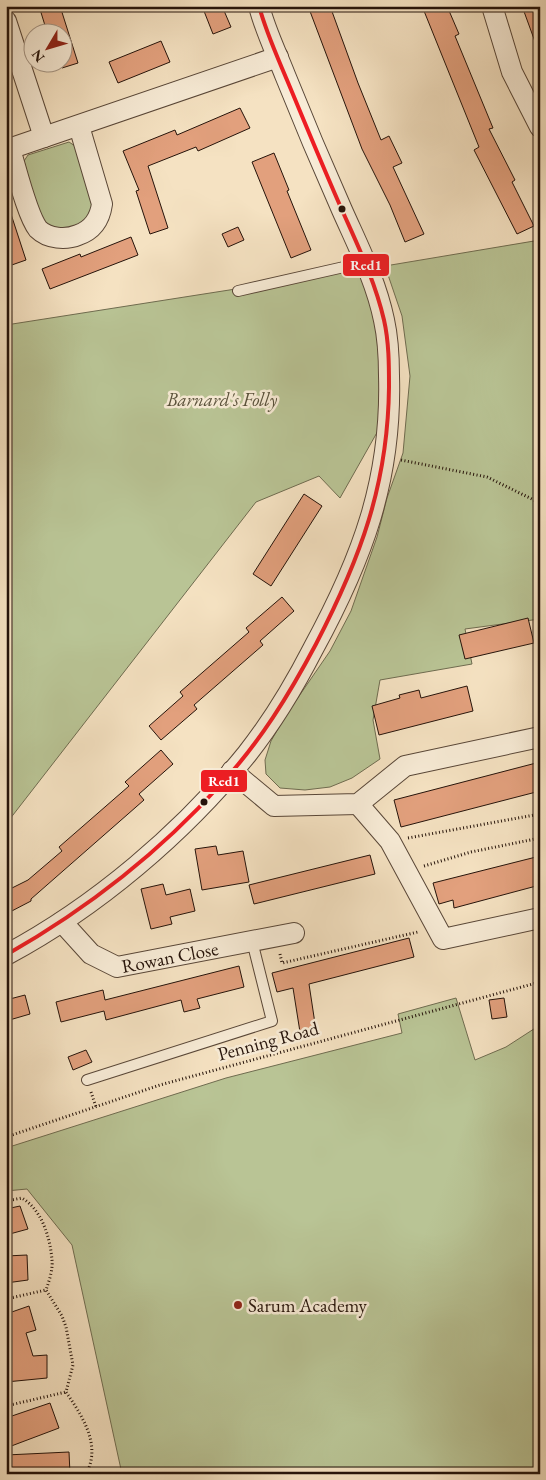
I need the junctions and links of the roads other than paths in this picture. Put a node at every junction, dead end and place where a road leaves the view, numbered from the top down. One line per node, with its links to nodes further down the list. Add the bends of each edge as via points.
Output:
1 (259, 6): 4 (street)
2 (492, 6): 6 (street, via 512,72)
3 (6, 21): 7 (street)
4 (278, 57): 5 (street); 9 (street, via 308,134)
5 (79, 126): 7 (street); 8 (street, via 102,204 100,216 79,235 65,239 40,230 32,219)
6 (540, 127)
7 (44, 137): 8 (street)
8 (8, 149)
9 (366, 262): 10 (lane); 12 (street, via 385,323 389,358 390,395 379,488 360,552 334,611 271,722)
10 (238, 291)
11 (540, 737): 13 (street, via 405,766)
12 (232, 772): 13 (street, via 274,806); 15 (street, via 141,863)
13 (358, 804): 14 (street, via 390,841 443,939)
14 (540, 918)
15 (62, 922): 17 (street, Rowan Close, via 91,954 117,967); 18 (street)
16 (284, 935): 17 (street, Rowan Close)
17 (252, 941): 19 (lane, via 272,1021)
18 (6, 955)
19 (87, 1080)

